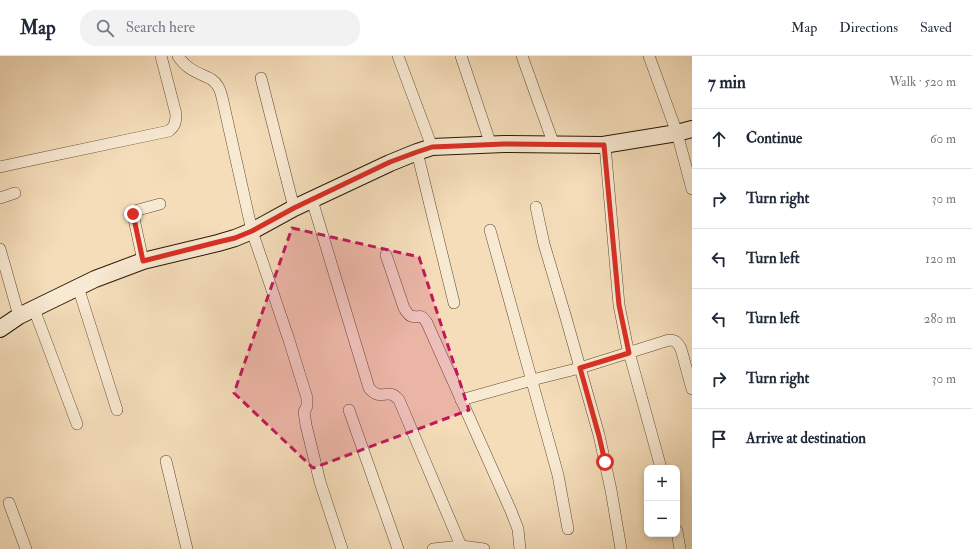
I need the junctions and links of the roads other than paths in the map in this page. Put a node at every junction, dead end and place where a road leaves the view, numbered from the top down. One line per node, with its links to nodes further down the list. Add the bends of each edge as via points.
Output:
1 (160, 56): 13 (street, via 176,114 176,123 169,131)
2 (178, 56): 22 (street, via 187,68 211,79 219,87)
3 (398, 56): 12 (street)
4 (461, 56): 9 (street)
5 (522, 56): 10 (street)
6 (649, 56): 8 (street)
7 (261, 78): 20 (street)
8 (685, 131): 11 (street); 14 (street)
9 (491, 145): 10 (street); 12 (street)
10 (554, 145): 11 (street)
11 (604, 145): 31 (street, via 619,305)
12 (424, 150): 17 (street, via 390,162); 27 (street)
13 (0, 166)
14 (692, 189)
15 (15, 193): 16 (street)
16 (0, 198)
17 (312, 200): 20 (street); 44 (street, via 370,388 379,395 395,395 399,400)
18 (160, 204): 25 (street, via 138,210 133,214)
19 (536, 207): 32 (street, via 544,244)
20 (294, 208): 22 (street)
21 (490, 230): 33 (street)
22 (252, 231): 25 (street, via 224,241); 47 (street, via 307,398 304,412 306,425 320,482)
23 (0, 249): 29 (street)
24 (386, 255): 35 (street, via 404,308 409,315 421,316 427,323)
25 (143, 261): 26 (street)
26 (78, 287): 28 (street); 36 (street)
27 (454, 304)
28 (34, 309): 29 (street); 38 (street)
29 (19, 316): 30 (street)
30 (0, 329)
31 (629, 353): 32 (street); 34 (street, via 674,340 681,349); 40 (street)
32 (580, 368): 33 (street); 52 (street, via 605,462)
33 (532, 380): 35 (street); 42 (street, via 558,475)
34 (692, 390)
35 (461, 400): 51 (street, via 511,511 518,529)
36 (118, 410)
37 (349, 410): 48 (street)
38 (77, 424)
39 (166, 461): 46 (street)
40 (660, 465)
41 (9, 503): 45 (street)
42 (568, 529)
43 (678, 537): 53 (street)
44 (461, 546): 49 (street); 50 (street)
45 (26, 549)
46 (187, 549)
47 (342, 549)
48 (398, 549)
49 (433, 549)
50 (484, 549)
51 (520, 549)
52 (621, 549)
53 (680, 549)

